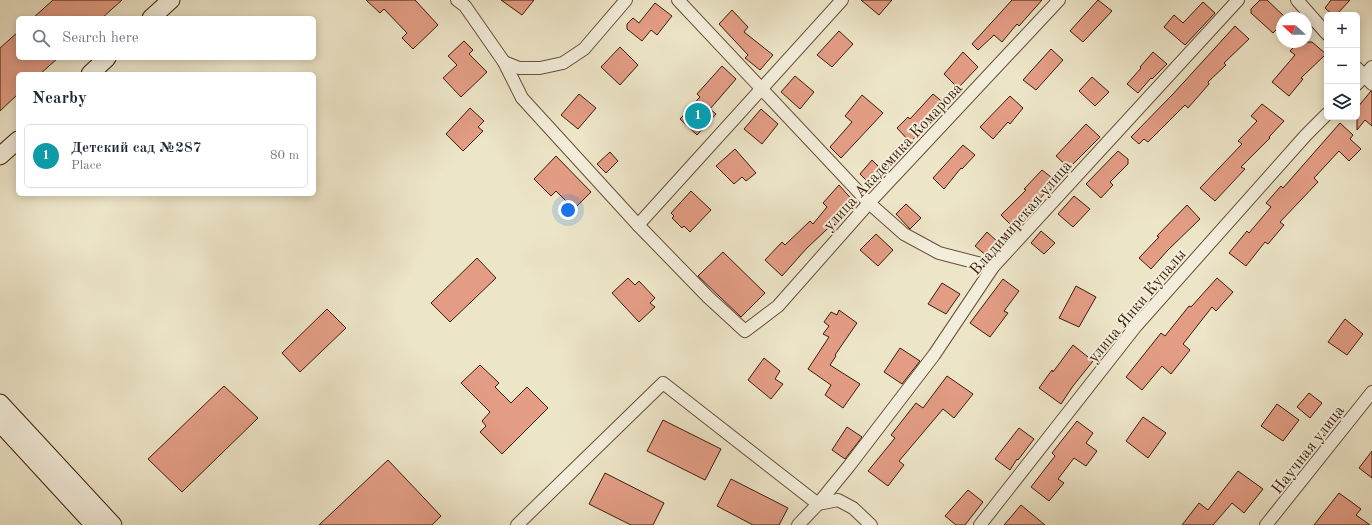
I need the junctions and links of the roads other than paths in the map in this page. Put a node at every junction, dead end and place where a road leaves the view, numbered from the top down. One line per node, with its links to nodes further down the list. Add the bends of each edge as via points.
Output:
1 (171, 0): 9 (street)
2 (626, 0): 12 (street, via 584,49 563,63 540,68 519,68)
3 (678, 0): 16 (street)
4 (842, 0): 16 (street)
5 (1059, 0): 20 (street, улица Академика Комарова)
6 (1238, 0): 22 (street, Владимирская улица)
7 (1297, 0): 10 (street)
8 (464, 2): 12 (street)
9 (153, 16)
10 (1324, 31)
11 (105, 60): 14 (street)
12 (504, 62): 21 (street, via 522,98)
13 (1372, 67): 15 (street)
14 (92, 72)
15 (1363, 78)
16 (761, 89): 20 (street); 21 (street)
17 (1324, 117): 32 (street, улица Янки Купалы, via 1136,326)
18 (16, 142): 19 (street)
19 (0, 156)
20 (870, 203): 21 (street, улица Академика Комарова, via 778,306 745,331); 22 (street, via 904,234 925,246 939,253)
21 (638, 225)
22 (993, 267): 26 (street, Владимирская улица, via 934,355)
23 (1372, 392): 33 (street, Научная улица)
24 (0, 403): 28 (street)
25 (0, 423): 27 (street)
26 (818, 504): 29 (street, via 663,383); 30 (street, Владимирская улица); 31 (street, via 838,500 853,508)
27 (94, 525)
28 (113, 525)
29 (517, 525)
30 (798, 525)
31 (871, 525)
32 (980, 525)
33 (1266, 525)

